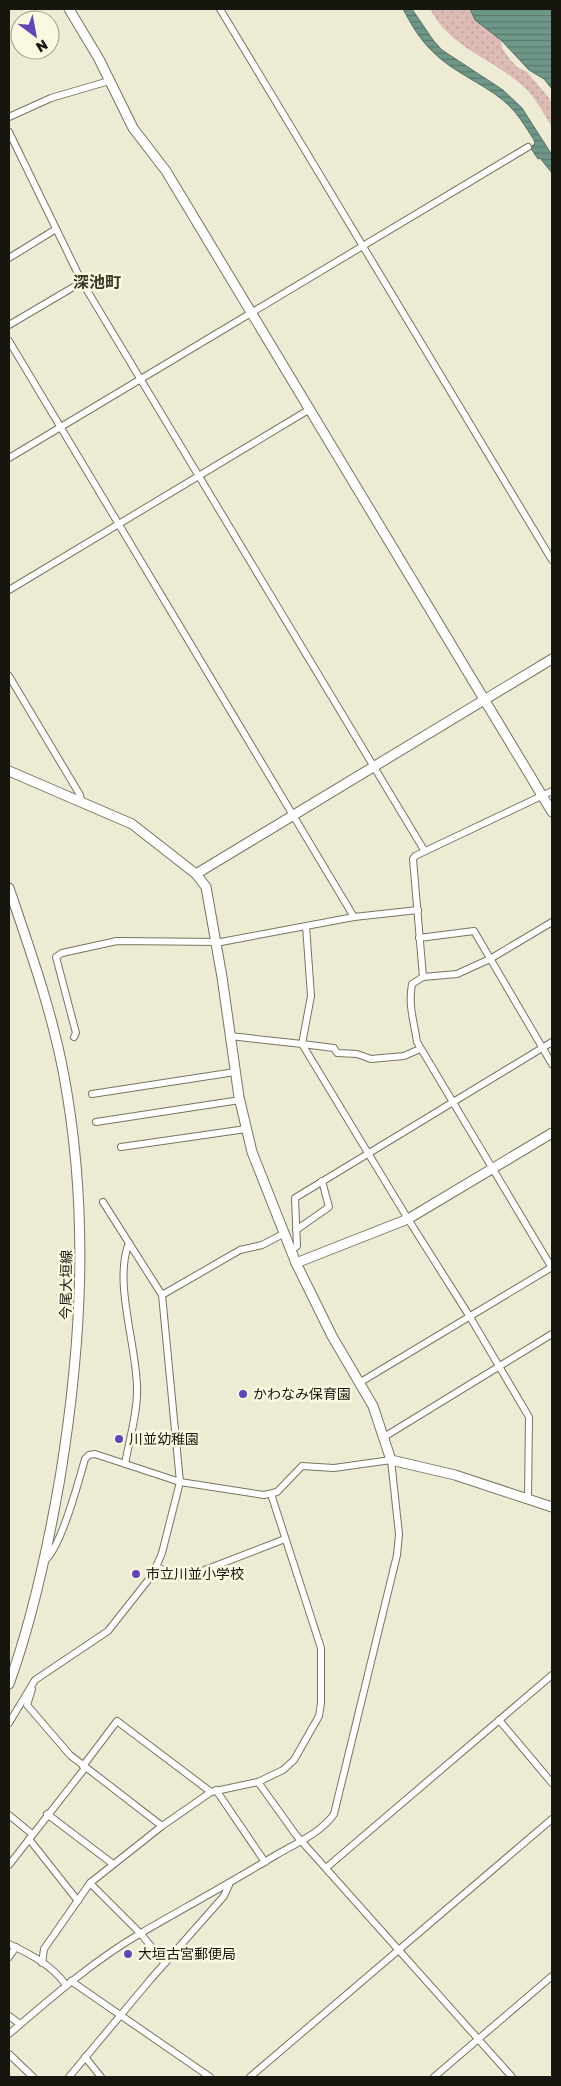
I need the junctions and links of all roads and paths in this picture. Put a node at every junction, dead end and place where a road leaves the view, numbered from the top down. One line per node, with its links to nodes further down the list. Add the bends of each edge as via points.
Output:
1 (69, 9): 3 (street)
2 (220, 9): 8 (street)
3 (109, 81): 4 (street, via 51,98); 11 (street, via 133,128 166,170)
4 (9, 118)
5 (9, 132): 7 (street)
6 (528, 147): 8 (street)
7 (56, 230): 9 (street); 10 (street)
8 (362, 245): 11 (street); 20 (street)
9 (9, 258)
10 (82, 282): 12 (street); 14 (street)
11 (251, 312): 14 (street); 15 (street)
12 (9, 325)
13 (9, 341): 16 (street)
14 (140, 378): 16 (street); 18 (street)
15 (310, 409): 18 (street); 24 (street)
16 (60, 427): 17 (street); 19 (street)
17 (9, 458)
18 (198, 475): 19 (street); 25 (street)
19 (118, 524): 21 (street); 31 (street)
20 (552, 560)
21 (9, 590)
22 (552, 659): 24 (street)
23 (9, 676): 29 (street)
24 (484, 700): 25 (street); 28 (street)
25 (374, 766): 31 (street); 32 (street)
26 (9, 771): 29 (street)
27 (552, 791): 28 (street)
28 (543, 796): 30 (street); 32 (street)
29 (81, 801): 33 (street, via 132,824)
30 (552, 812)
31 (293, 814): 33 (street); 36 (street)
32 (424, 850): 35 (street, via 413,860)
33 (196, 874): 40 (street, via 208,894)
34 (9, 888): 82 (street, 今尾大垣線, via 41,984 64,1076 80,1230 80,1304 74,1378 55,1506)
35 (418, 910): 36 (street); 39 (street)
36 (354, 917): 38 (street)
37 (552, 922): 41 (street)
38 (306, 926): 40 (street); 46 (street, via 311,996)
39 (419, 938): 41 (street, via 474,931); 42 (street)
40 (216, 941): 43 (street); 44 (street, via 118,940 56,957 70,1004)
41 (490, 959): 42 (street, via 457,974); 47 (street)
42 (423, 977): 48 (street, via 412,984 409,998 410,1017)
43 (230, 1036): 46 (street); 50 (street)
44 (74, 1037)
45 (552, 1042): 47 (street)
46 (302, 1044): 48 (street, via 334,1048 337,1053 357,1054 366,1059 404,1056); 58 (street)
47 (543, 1048): 49 (street); 53 (street)
48 (420, 1049): 53 (street)
49 (552, 1064)
50 (235, 1072): 51 (street); 52 (street)
51 (92, 1094)
52 (240, 1100): 54 (street); 55 (street)
53 (452, 1102): 58 (street); 59 (street)
54 (96, 1122)
55 (246, 1129): 57 (street); 64 (street)
56 (552, 1133): 59 (street)
57 (121, 1147)
58 (368, 1153): 60 (street); 62 (street)
59 (492, 1169): 62 (street); 68 (street)
60 (322, 1181): 63 (street, via 294,1198); 63 (street, via 329,1207)
61 (103, 1202): 65 (street)
62 (408, 1219): 67 (street); 70 (street)
63 (296, 1230): 66 (street, via 297,1246)
64 (283, 1234): 66 (street); 69 (street, via 262,1245 240,1250)
65 (128, 1243): 69 (street); 76 (street, via 124,1253 125,1302 138,1388)
66 (290, 1251): 67 (street)
67 (296, 1263): 73 (street)
68 (552, 1268): 70 (street)
69 (162, 1295): 77 (street)
70 (470, 1317): 72 (street); 73 (street)
71 (552, 1334): 72 (street)
72 (499, 1367): 74 (street); 79 (street, via 529,1417)
73 (359, 1383): 74 (street)
74 (384, 1437): 75 (street)
75 (391, 1460): 78 (street, via 334,1468 302,1466 284,1486); 79 (street, via 455,1475); 98 (street, via 399,1534 390,1592 334,1814)
76 (125, 1464): 77 (street); 82 (street, via 95,1454 85,1459 57,1544)
77 (180, 1482): 78 (street); 83 (street)
78 (270, 1494): 81 (street)
79 (528, 1499): 80 (street)
80 (552, 1507)
81 (285, 1538): 83 (street, via 202,1571 178,1577); 90 (street, via 321,1648 321,1702 319,1716 294,1760 283,1770)
82 (43, 1562): 86 (street, 今尾大垣線)
83 (157, 1567): 85 (street, via 108,1631)
84 (552, 1675): 87 (street)
85 (35, 1680): 88 (street); 89 (street, via 27,1705)
86 (9, 1684)
87 (499, 1720): 91 (street); 102 (street)
88 (9, 1722)
89 (84, 1767): 92 (street, via 116,1721); 93 (street); 96 (street)
90 (258, 1782): 92 (street); 98 (street)
91 (552, 1783)
92 (214, 1791): 96 (street); 99 (street)
93 (48, 1814): 97 (street); 100 (street)
94 (9, 1815): 97 (street)
95 (552, 1820): 109 (street)
96 (162, 1826): 100 (street)
97 (31, 1837): 101 (street); 105 (street)
98 (301, 1841): 99 (street); 102 (street)
99 (265, 1862): 104 (street)
100 (113, 1864): 103 (street)
101 (9, 1865)
102 (326, 1868): 109 (street)
103 (90, 1883): 105 (street); 106 (street)
104 (230, 1884): 106 (street); 112 (street, via 224,1896)
105 (78, 1901): 111 (street, via 44,1949)
106 (140, 1933): 112 (street); 114 (street)
107 (9, 1944): 108 (street)
108 (16, 1947): 110 (street); 111 (street)
109 (400, 1949): 119 (street); 126 (street)
110 (9, 1957)
111 (42, 1963): 114 (street)
112 (165, 1963): 115 (street)
113 (552, 1976): 119 (street)
114 (68, 1983): 115 (street); 117 (street)
115 (121, 2014): 121 (street); 125 (street)
116 (9, 2016): 117 (street)
117 (20, 2024): 118 (street)
118 (9, 2034)
119 (479, 2038): 127 (street); 128 (street)
120 (9, 2054): 122 (street)
121 (85, 2058): 123 (street); 124 (street)
122 (33, 2077)
123 (69, 2077)
124 (101, 2077)
125 (210, 2077)
126 (250, 2077)
127 (434, 2077)
128 (512, 2077)

